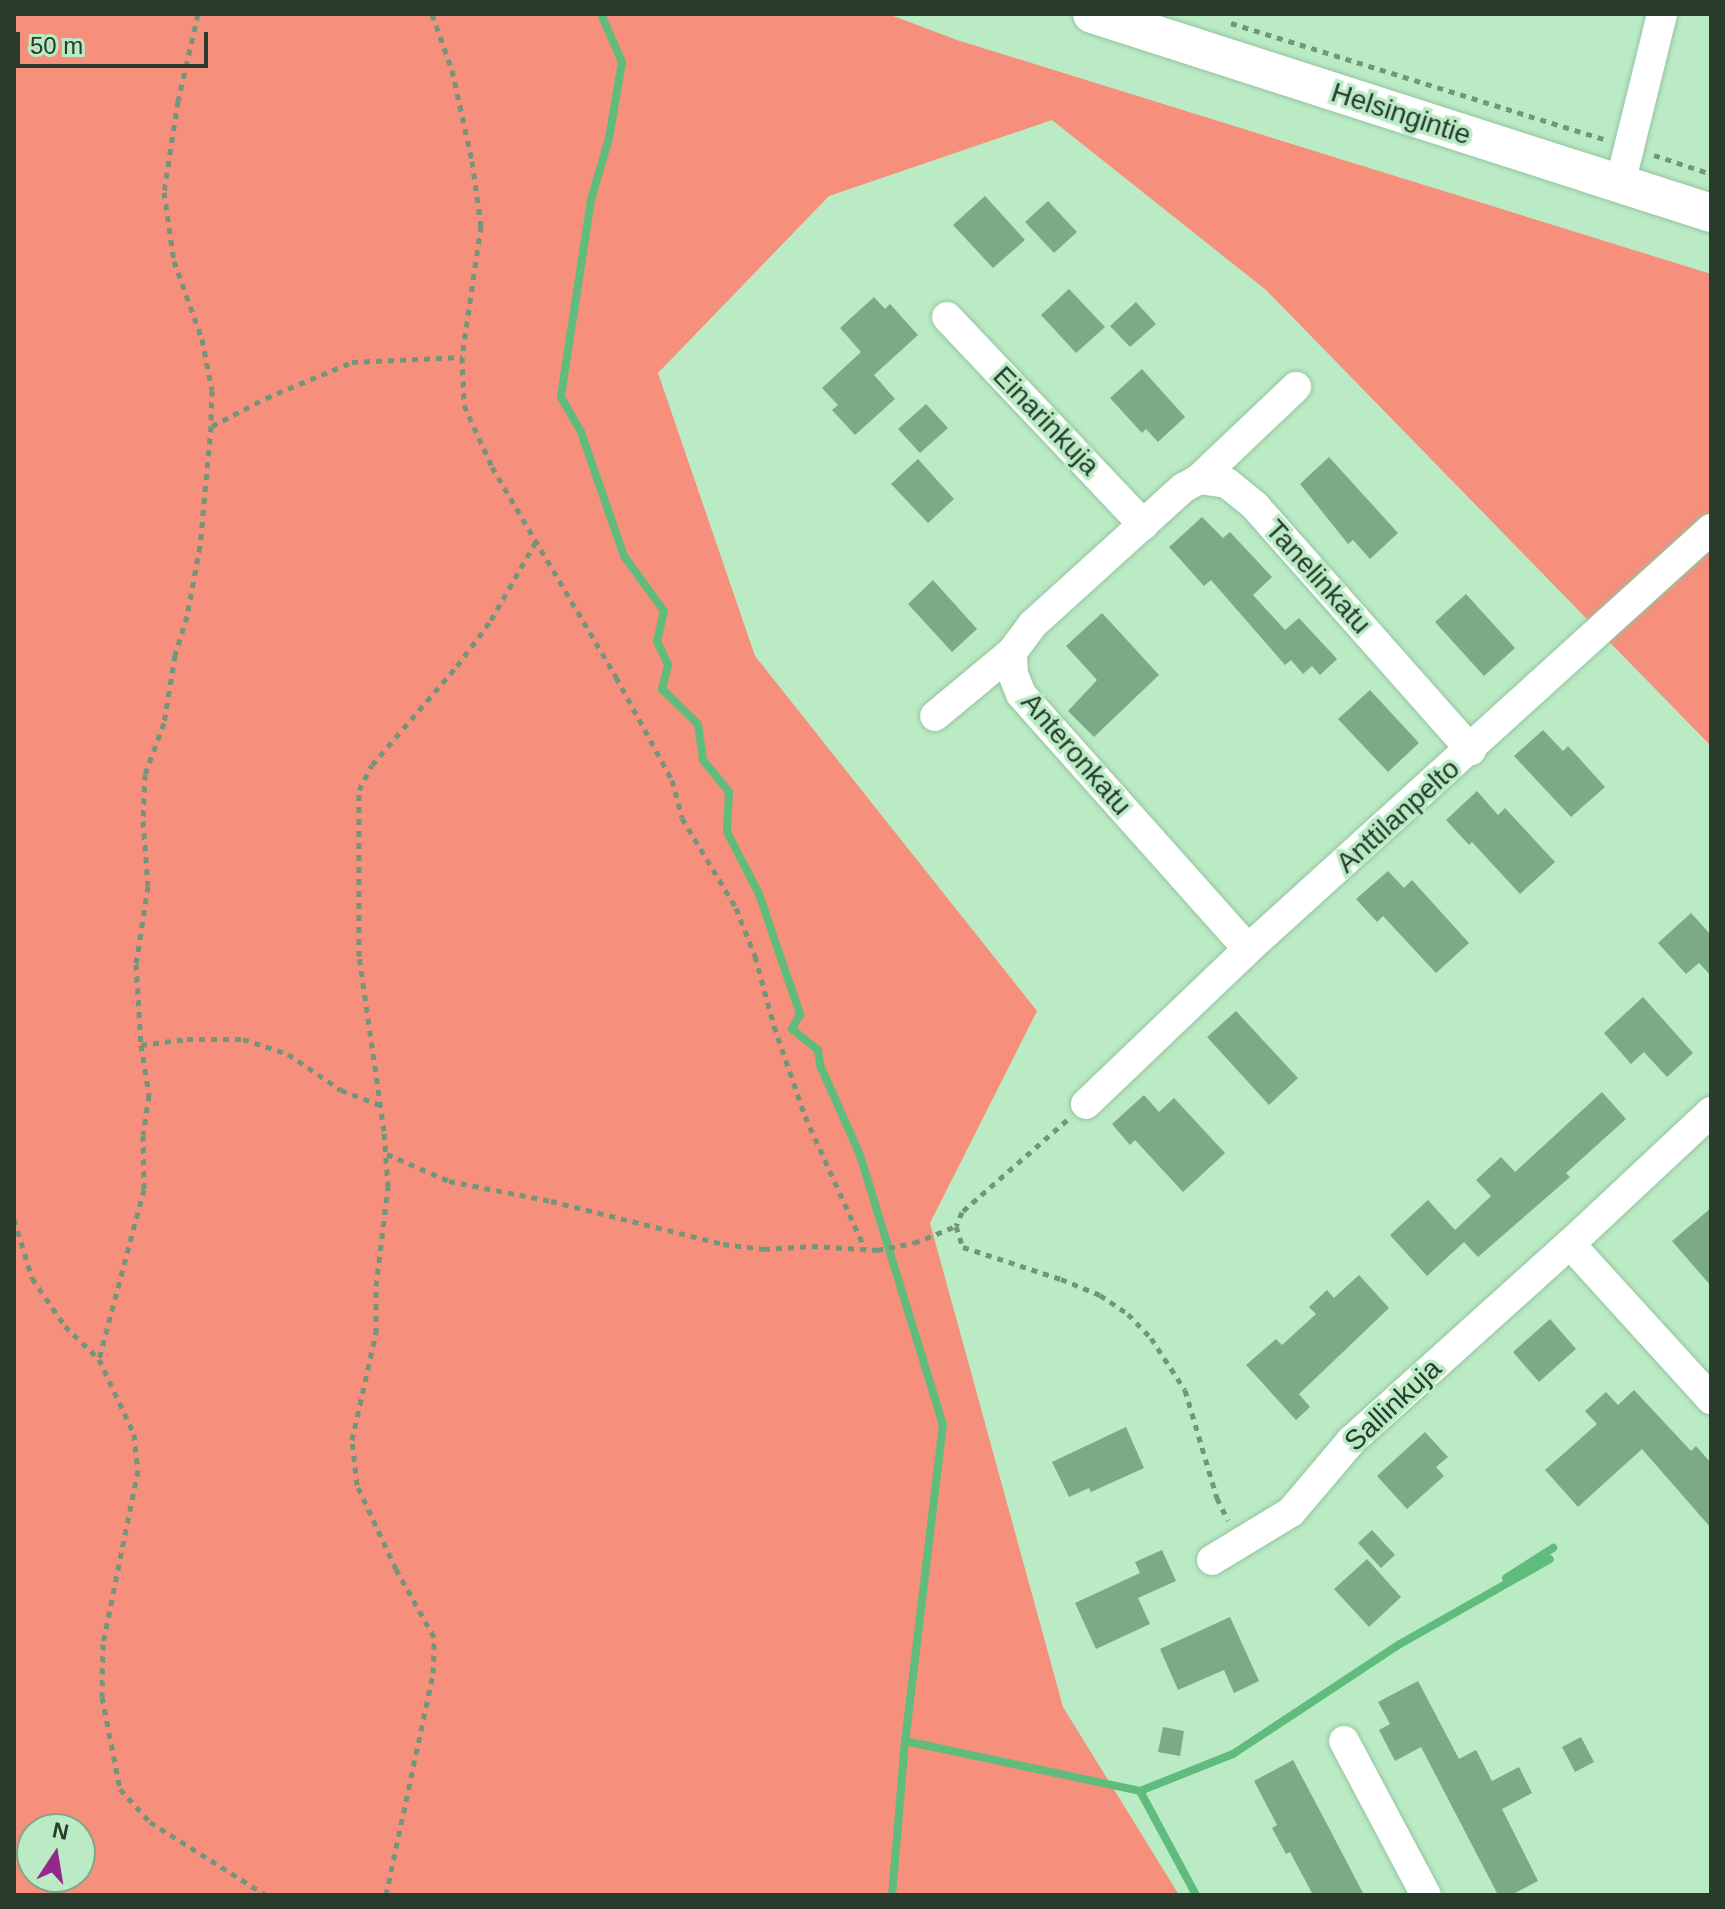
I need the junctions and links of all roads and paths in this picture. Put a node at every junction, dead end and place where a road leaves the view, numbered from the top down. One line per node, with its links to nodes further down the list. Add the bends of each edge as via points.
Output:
1 (198, 14): 13 (path, via 164,192 174,261 207,364)
2 (432, 14): 11 (path, via 452,70 481,226)
3 (1092, 14): 8 (main road, Helsingintie)
4 (1662, 14): 6 (street)
5 (1218, 21): 6 (path, via 1246,25)
6 (1631, 148): 7 (path); 8 (street)
7 (1711, 174)
8 (1620, 184): 9 (main road, Helsingintie)
9 (1711, 213)
10 (947, 317): 15 (street, Einarinkuja)
11 (462, 357): 13 (path, via 352,362); 17 (path, via 464,405)
12 (1296, 387): 14 (street)
13 (211, 426): 22 (path, via 200,546 187,616 164,723 145,774 148,886 136,964)
14 (1199, 479): 15 (street); 20 (street, Tanelinkatu, via 1227,483 1255,506)
15 (1144, 525): 18 (street, via 1032,625)
16 (1711, 529): 20 (street, Anttilanpelto)
17 (535, 543): 23 (path, via 491,620 372,765 359,790 359,956); 30 (path, via 616,677 672,780 682,818 736,908 805,1116)
18 (1012, 652): 19 (street); 21 (street, Anteronkatu, via 1021,694)
19 (935, 716)
20 (1471, 750): 21 (street, Anttilanpelto)
21 (1248, 949): 24 (street, Anttilanpelto)
22 (141, 1045): 23 (path, via 243,1039 288,1054 341,1090); 31 (path, via 149,1095 144,1189)
23 (378, 1104): 26 (path)
24 (1086, 1104): 28 (path, via 962,1212)
25 (1711, 1112): 29 (street, Sallinkuja)
26 (386, 1154): 30 (path, via 449,1181 723,1244); 37 (path, via 376,1333 352,1440 357,1485 434,1637 433,1673)
27 (14, 1219): 31 (path, via 32,1278 65,1326)
28 (956, 1226): 30 (path, via 914,1243); 33 (path, via 963,1247 1100,1295 1151,1338 1185,1390 1217,1498)
29 (1570, 1244): 32 (street); 33 (street, Sallinkuja, via 1352,1440 1291,1512)
30 (865, 1249)
31 (99, 1359): 36 (path, via 134,1434 138,1470 103,1644 102,1697 120,1789 150,1822)
32 (1711, 1399)
33 (1240, 1543): 34 (street, Sallinkuja)
34 (1212, 1560)
35 (1344, 1741): 38 (street)
36 (266, 1895)
37 (386, 1895)
38 (1426, 1895)

